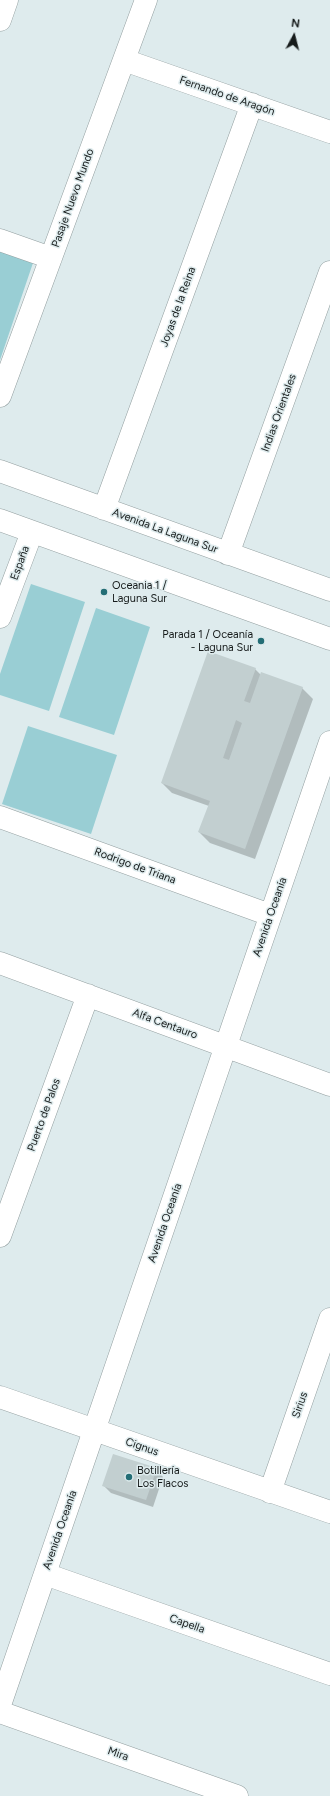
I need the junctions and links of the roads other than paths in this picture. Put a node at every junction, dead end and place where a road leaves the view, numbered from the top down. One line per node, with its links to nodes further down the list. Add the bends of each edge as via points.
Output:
1 (146, 0): 2 (street, Pasaje Nuevo Mundo)
2 (124, 60): 3 (street, Fernando de Aragón); 6 (street, Pasaje Nuevo Mundo)
3 (252, 104): 4 (street, Fernando de Aragón); 10 (street, Joyas de la Reina)
4 (330, 132)
5 (0, 240): 6 (street)
6 (51, 258): 8 (street, Pasaje Nuevo Mundo)
7 (330, 272): 13 (street, Indias Orientales)
8 (0, 396)
9 (0, 471): 10 (street, Avenida La Laguna Sur)
10 (104, 509): 13 (street, Avenida La Laguna Sur)
11 (0, 520): 12 (street)
12 (32, 532): 15 (street, España); 16 (street)
13 (228, 554): 14 (street, Avenida La Laguna Sur)
14 (330, 590)
15 (0, 617)
16 (330, 640)
17 (330, 742): 19 (street, Avenida Oceanía)
18 (0, 817): 19 (street, Rodrigo de Triana)
19 (270, 915): 22 (street, Avenida Oceanía)
20 (0, 963): 21 (street, Alfa Centauro)
21 (88, 995): 22 (street, Alfa Centauro); 24 (street, Puerto de Palos)
22 (226, 1046): 23 (street, Alfa Centauro); 27 (street, Avenida Oceanía)
23 (330, 1085)
24 (0, 1236)
25 (330, 1319): 28 (street, Sirius)
26 (0, 1397): 27 (street, Cignus)
27 (94, 1431): 28 (street, Cignus); 30 (street, Avenida Oceanía)
28 (270, 1492): 29 (street, Cignus)
29 (330, 1512)
30 (45, 1574): 31 (street, Capella); 32 (street, Avenida Oceanía)
31 (330, 1674)
32 (0, 1705)
33 (0, 1712): 34 (street, Mira)
34 (237, 1796)

